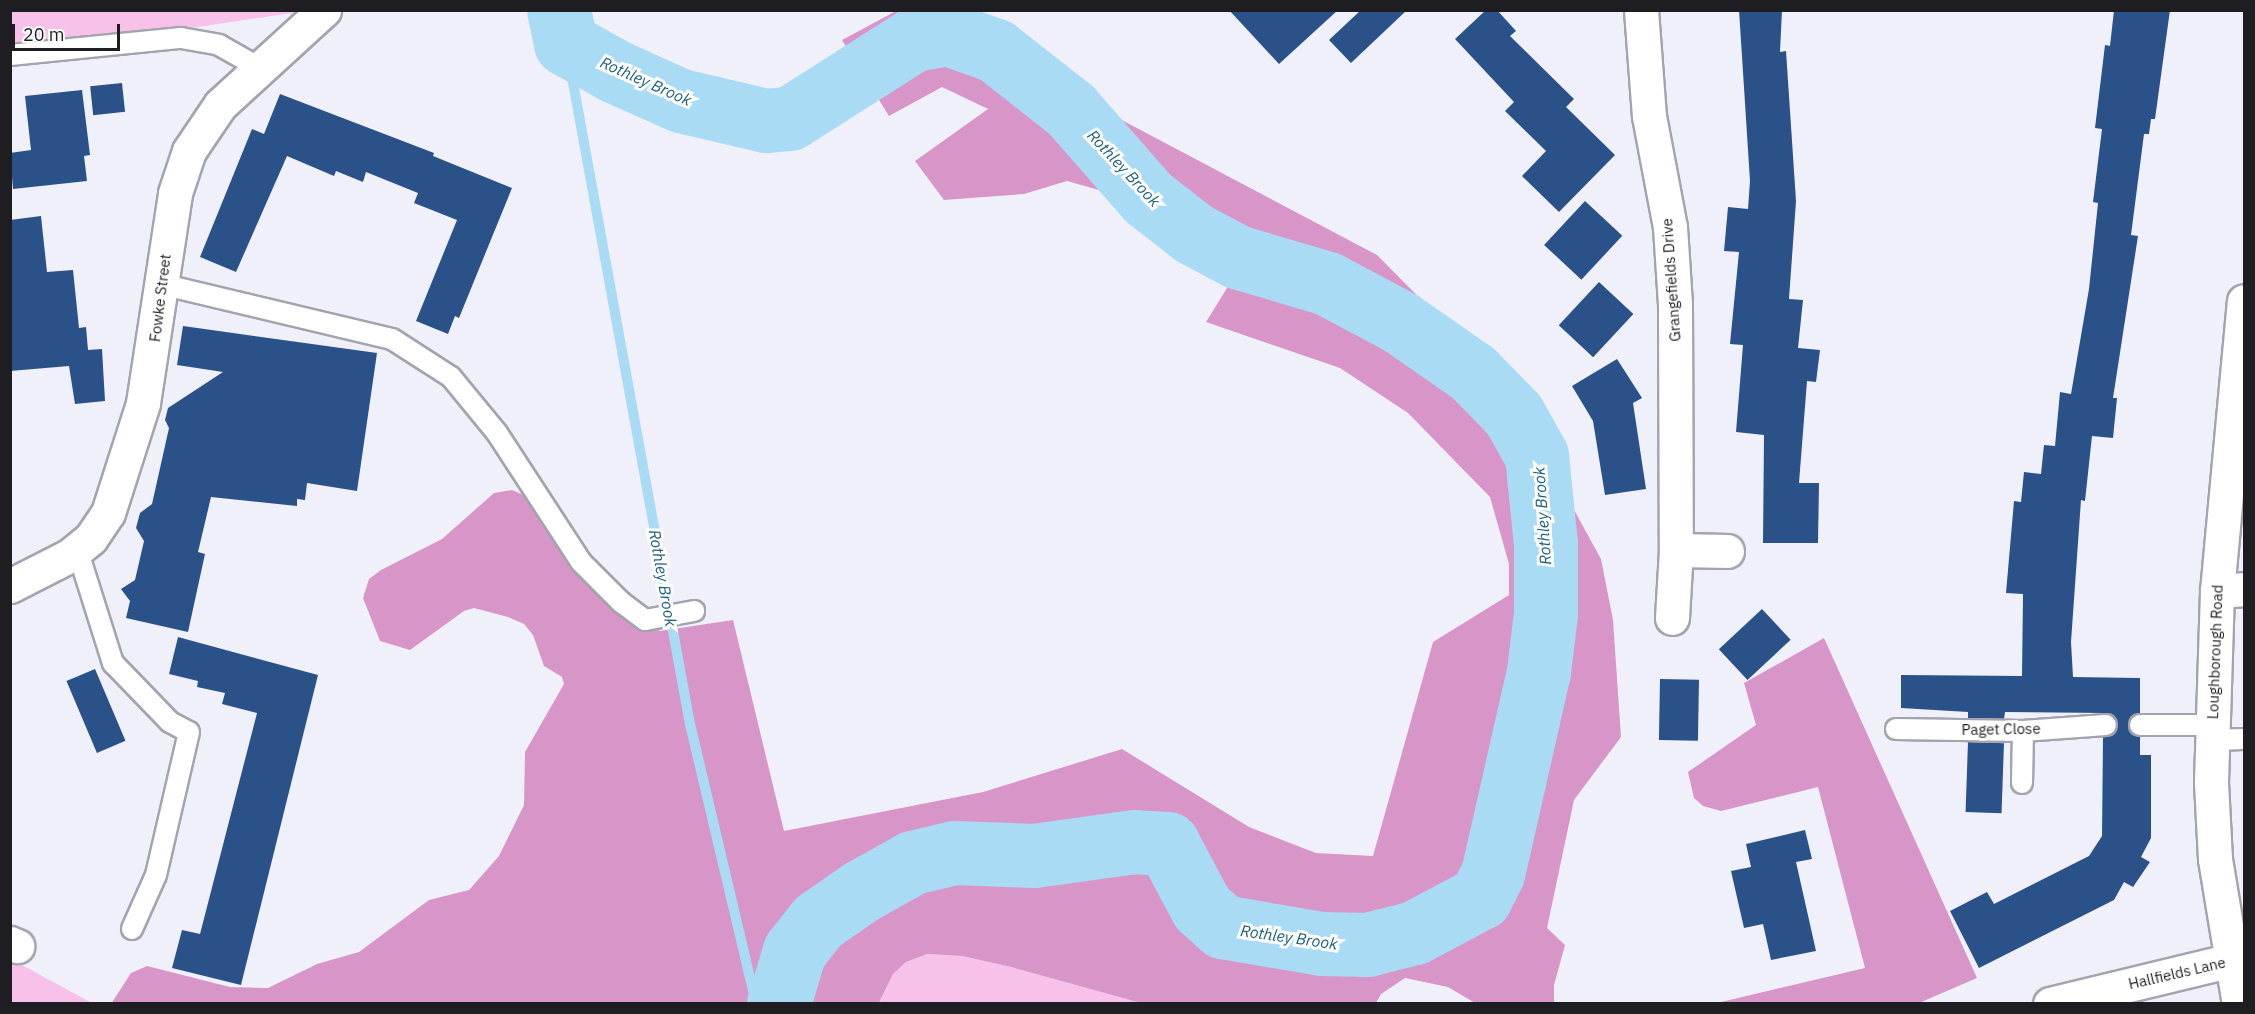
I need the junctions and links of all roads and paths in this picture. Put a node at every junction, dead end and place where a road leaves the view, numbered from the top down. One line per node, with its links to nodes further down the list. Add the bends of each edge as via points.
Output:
1 (324, 10): 4 (street, Fowke Street)
2 (1641, 10): 8 (street, Grangefields Drive, via 1648,116 1670,227 1675,305)
3 (10, 55): 4 (lane, via 182,38 219,45)
4 (258, 67): 5 (street, Fowke Street, via 220,105 189,151 175,193)
5 (161, 284): 7 (street, Fowke Street, via 153,349 134,437 108,513); 12 (lane, via 392,339 451,377 497,433 581,562 645,620)
6 (2244, 301): 11 (street, Loughborough Road)
7 (78, 549): 10 (street, Fowke Street, via 49,569); 21 (lane, via 113,663 170,722 189,732 156,875)
8 (1676, 550): 9 (street); 13 (street, Grangefields Drive)
9 (1727, 551)
10 (10, 586)
11 (2230, 590): 18 (street, Loughborough Road)
12 (694, 610)
13 (1672, 618)
14 (2106, 725): 17 (lane, Paget Close)
15 (2140, 725): 18 (lane)
16 (1896, 729): 17 (lane, Paget Close)
17 (2023, 731): 20 (lane)
18 (2212, 732): 19 (lane); 22 (street, Loughborough Road, via 2215,859)
19 (2244, 739)
20 (2022, 783)
21 (132, 929)
22 (2239, 958): 23 (street, Hallfields Lane); 24 (street, Loughborough Road)
23 (2050, 1004)
24 (2239, 1004)

